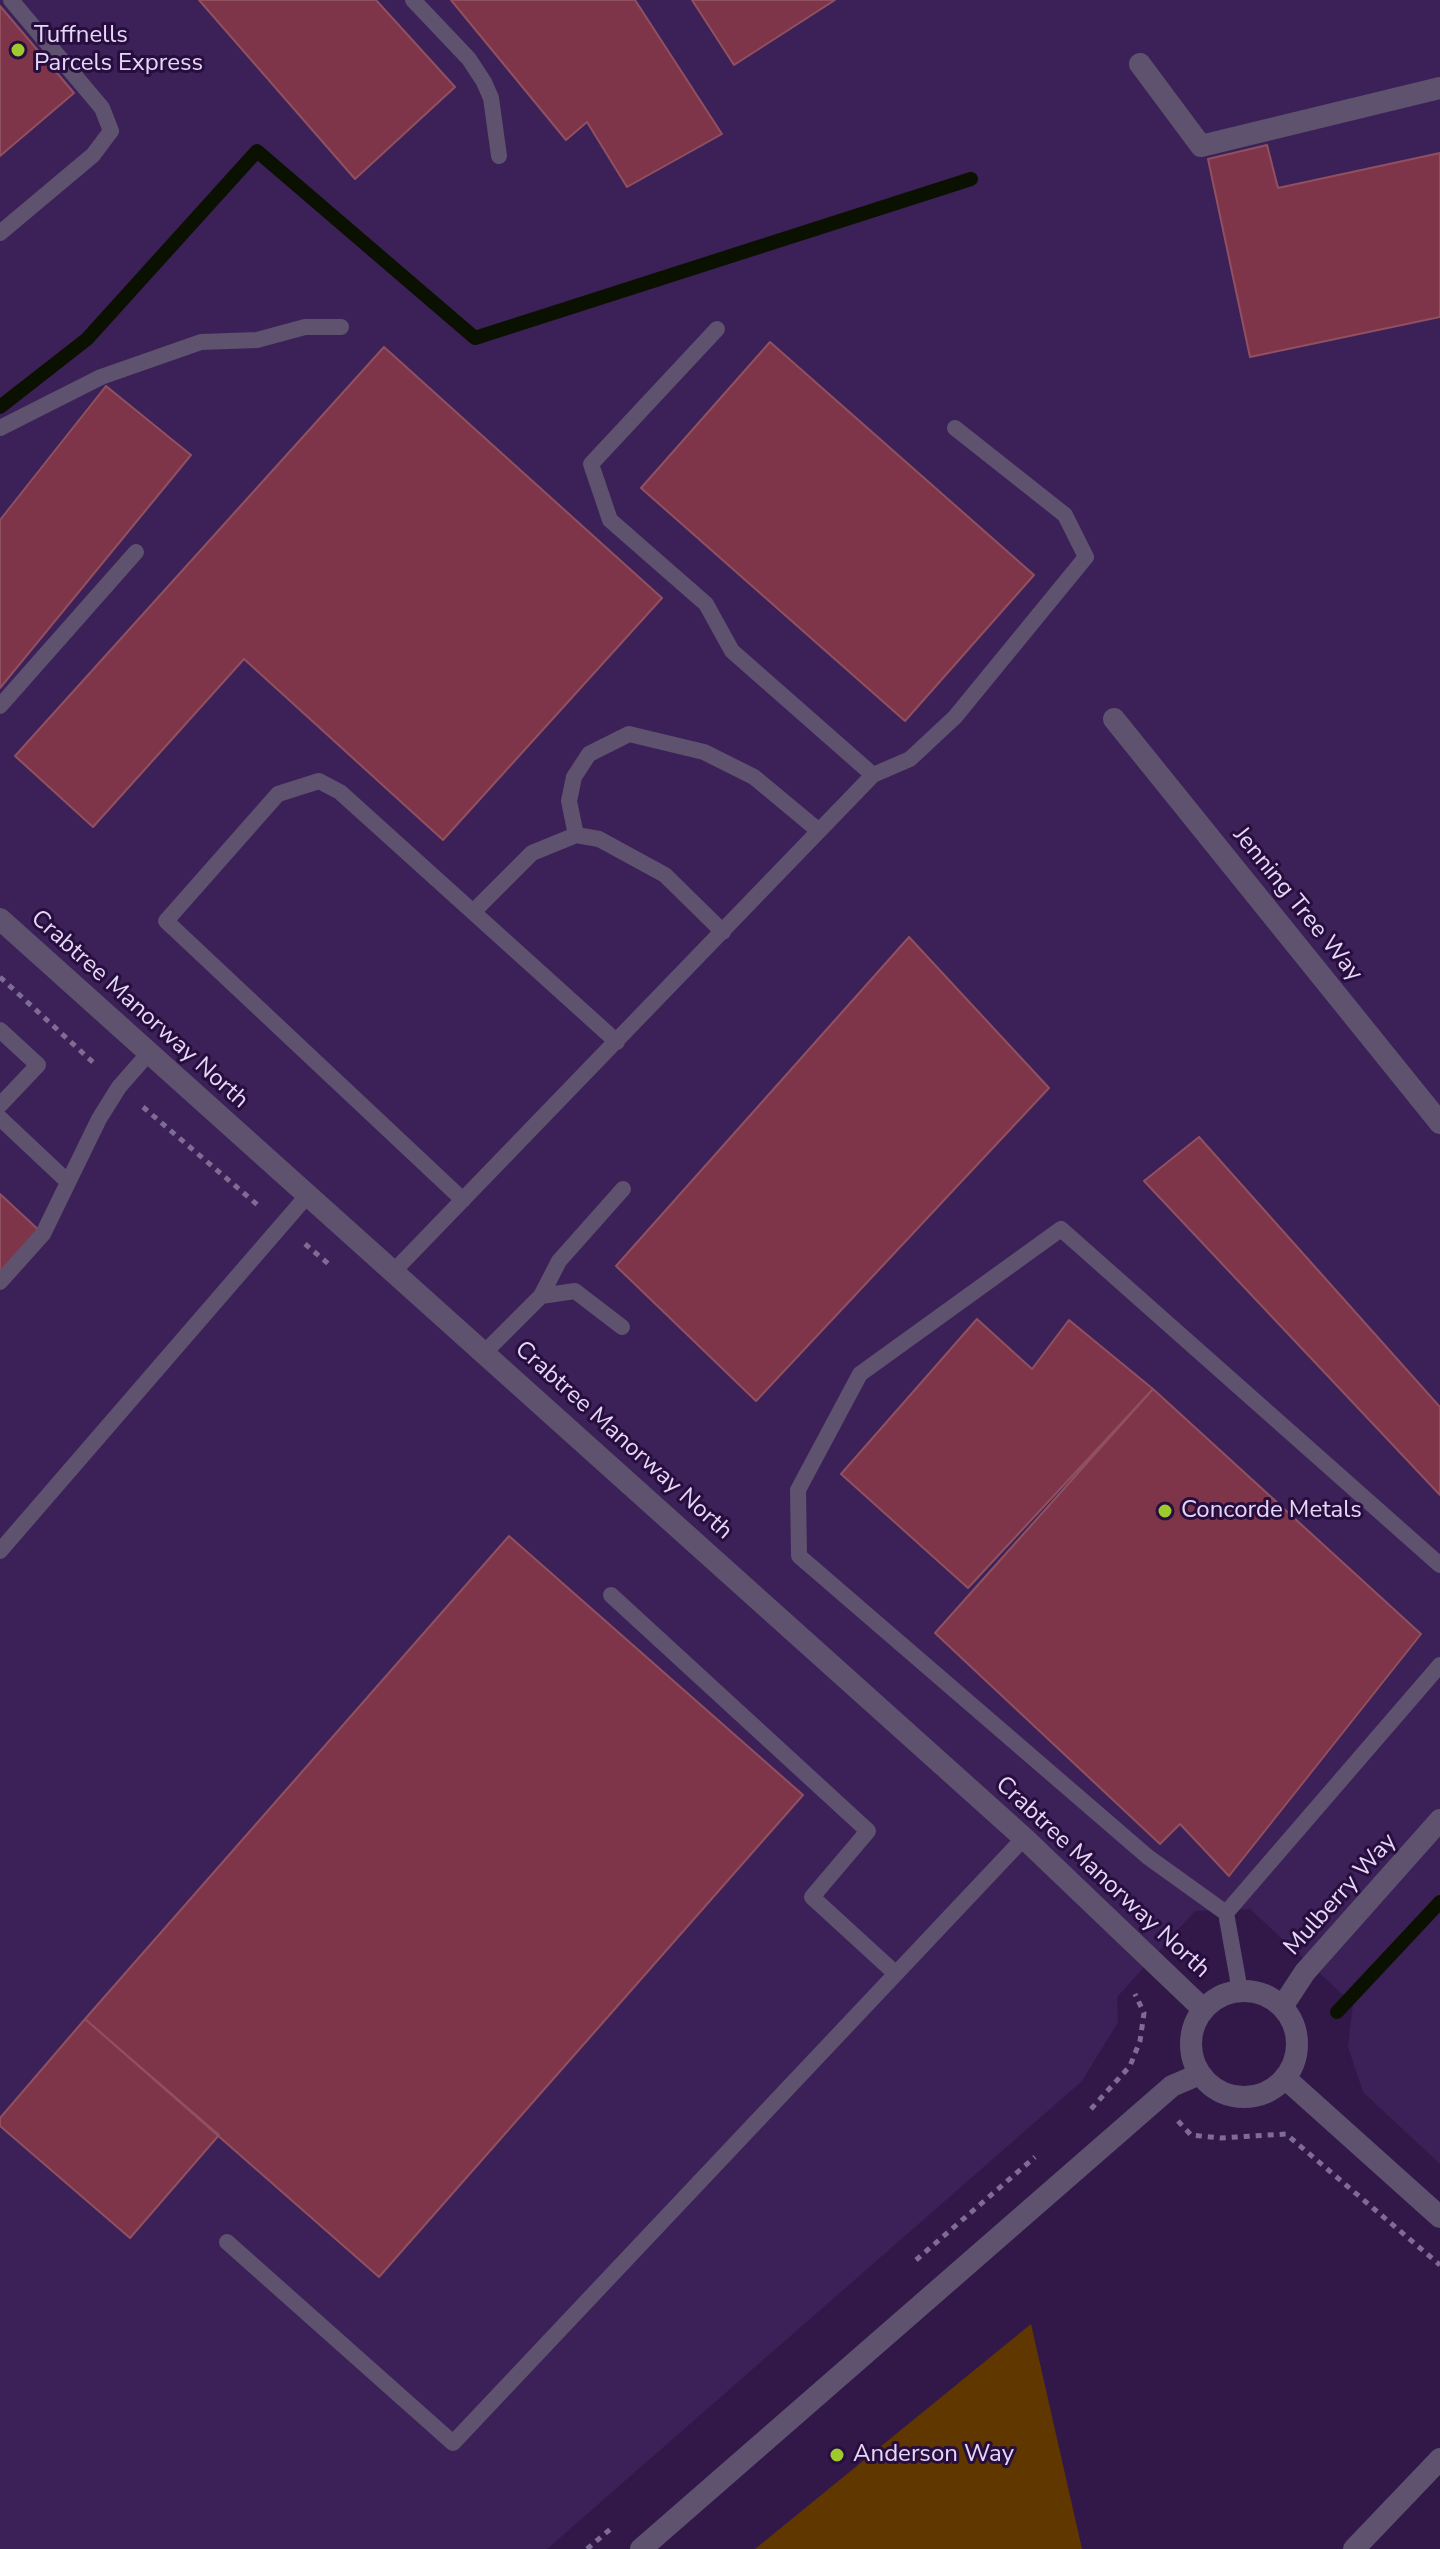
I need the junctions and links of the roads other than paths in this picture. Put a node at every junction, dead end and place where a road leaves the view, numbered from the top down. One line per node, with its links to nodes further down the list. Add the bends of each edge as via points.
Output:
1 (11, 0): 6 (lane, via 102,108 111,131 93,155)
2 (413, 0): 5 (lane, via 484,82)
3 (1140, 64): 4 (street, via 1201,146)
4 (1440, 88)
5 (499, 156)
6 (0, 233)
7 (341, 327): 9 (lane, via 201,342 101,377)
8 (717, 329): 14 (lane, via 591,464 610,520 706,604 732,651)
9 (0, 428)
10 (955, 428): 14 (lane, via 1065,515 1086,557 955,717 910,759)
11 (136, 552): 12 (lane)
12 (0, 706)
13 (1114, 719): 25 (street, Jenning Tree Way)
14 (873, 775): 15 (lane)
15 (819, 831): 16 (lane, via 754,777 704,752 629,734 589,754 574,777 569,801); 19 (lane)
16 (576, 835): 17 (lane, via 532,853); 19 (lane, via 599,839 665,875)
17 (473, 912): 21 (lane); 29 (lane, via 340,792 319,781 278,794 166,921)
18 (0, 919): 22 (street, Crabtree Manorway North)
19 (723, 932): 21 (lane)
20 (0, 1030): 23 (lane, via 38,1065)
21 (617, 1042): 29 (lane)
22 (148, 1054): 26 (lane, via 119,1087); 28 (street, Crabtree Manorway North)
23 (0, 1105)
24 (0, 1118): 26 (lane)
25 (1440, 1123)
26 (68, 1182): 31 (lane, via 43,1234)
27 (623, 1189): 32 (lane, via 559,1261)
28 (306, 1197): 30 (street, Crabtree Manorway North); 35 (lane)
29 (463, 1200): 30 (lane)
30 (394, 1271): 34 (street, Crabtree Manorway North)
31 (0, 1282)
32 (541, 1296): 33 (lane, via 575,1291); 34 (lane)
33 (622, 1327)
34 (485, 1352): 40 (street, Crabtree Manorway North)
35 (0, 1551)
36 (1440, 1565): 41 (lane, via 1061,1229 860,1374 798,1490 799,1556 1148,1857)
37 (611, 1595): 42 (lane, via 868,1831 812,1897)
38 (1440, 1665): 41 (lane)
39 (1440, 1820): 44 (street, Mulberry Way, via 1305,1972)
40 (1024, 1838): 42 (lane); 45 (street, Crabtree Manorway North)
41 (1226, 1913): 43 (lane)
42 (895, 1973): 49 (lane, via 453,2443)
43 (1240, 1991): 44 (street, via 1266,1995); 45 (street, Crabtree Manorway North)
44 (1282, 2007): 47 (street, via 1297,2034 1296,2058)
45 (1203, 2009): 46 (street, Crabtree Manorway North, via 1190,2040)
46 (1200, 2074): 47 (street, via 1229,2096 1253,2097); 51 (street, via 1172,2086)
47 (1285, 2078): 48 (street)
48 (1440, 2217)
49 (227, 2242)
50 (1440, 2459): 52 (street)
51 (641, 2549)
52 (1354, 2549)

